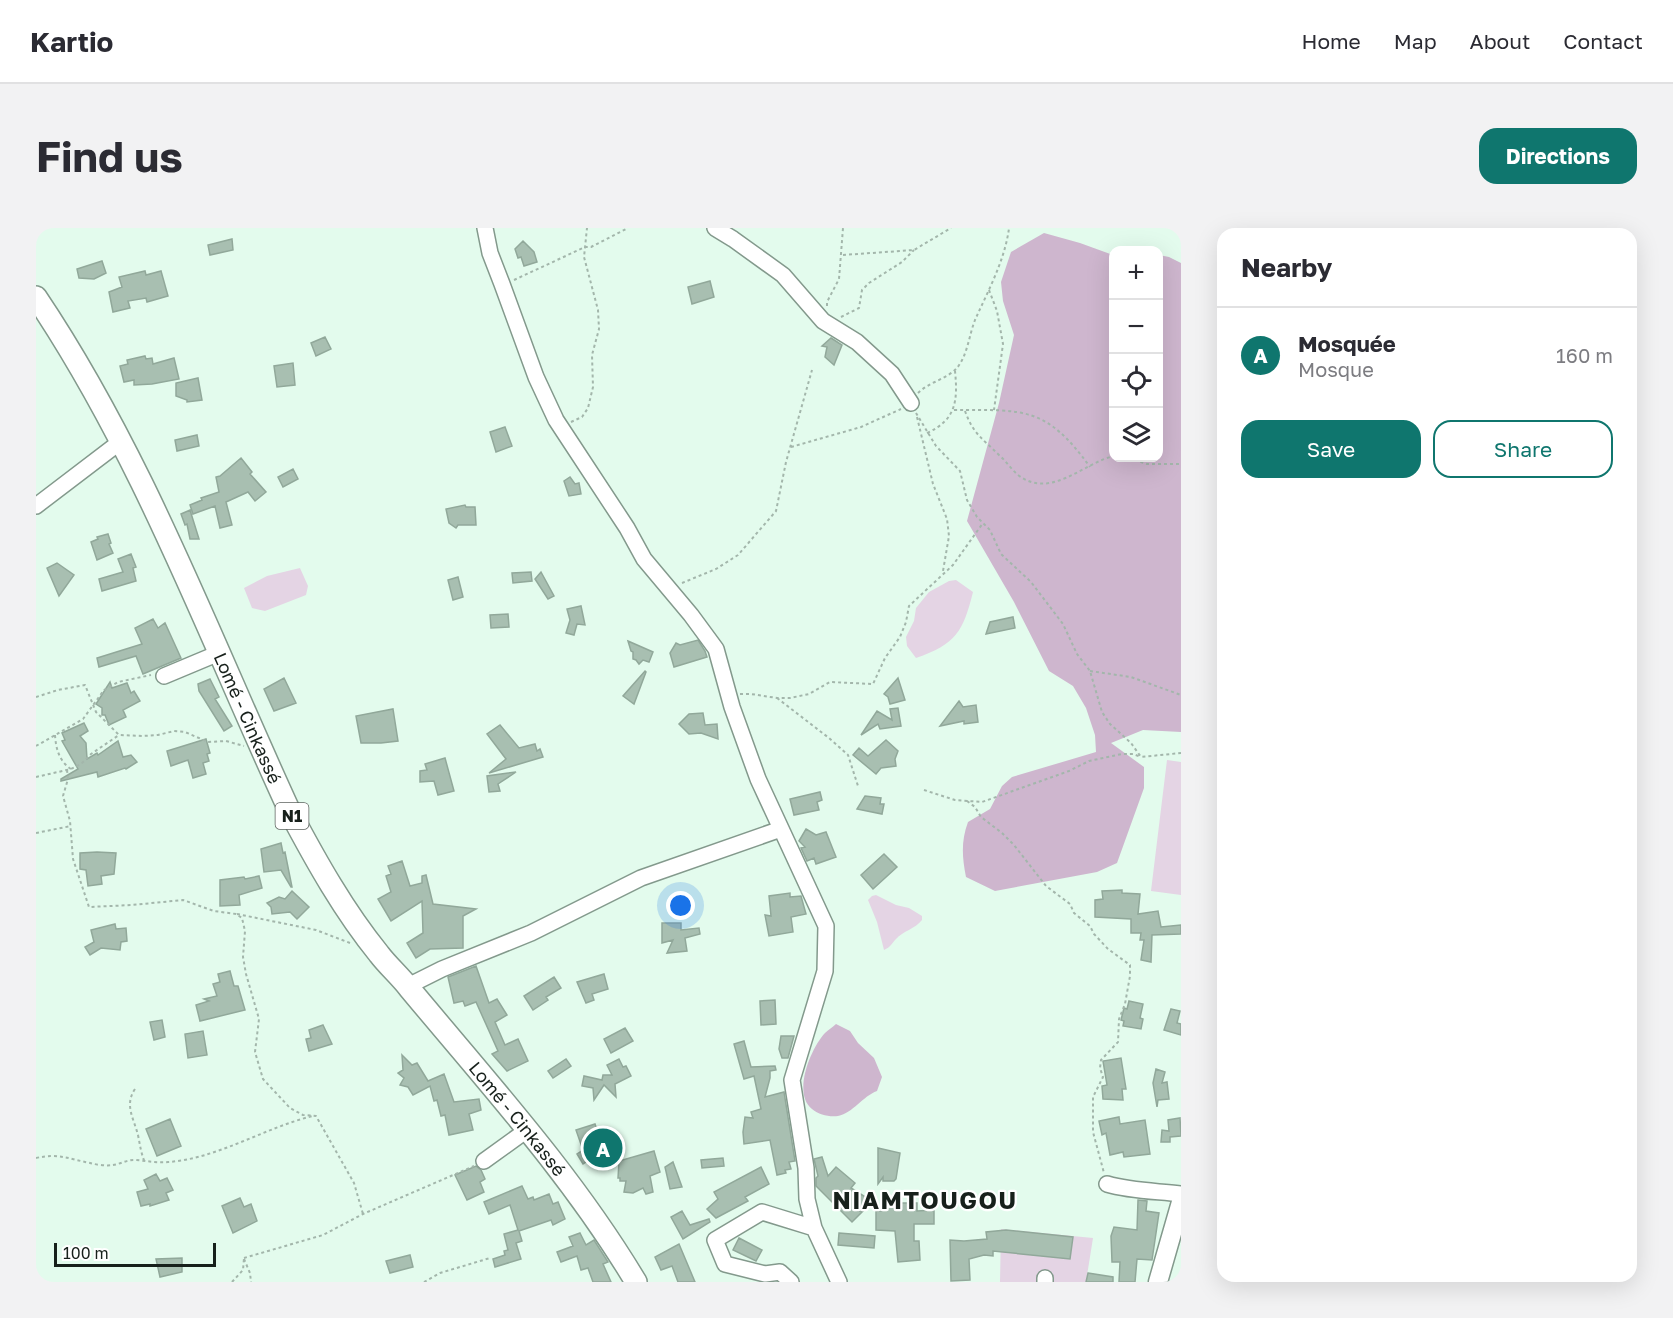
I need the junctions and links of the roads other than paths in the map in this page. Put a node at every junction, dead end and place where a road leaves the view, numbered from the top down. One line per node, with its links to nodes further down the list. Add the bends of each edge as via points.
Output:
1 (486, 228): 9 (street, via 490,253 536,377 560,426 644,560 716,649 758,779)
2 (715, 228): 4 (street, via 783,275 814,313 857,342 892,374)
3 (36, 297): 5 (highway, Lomé - Cinkassé / N1)
4 (914, 409)
5 (120, 442): 6 (street); 7 (highway, Lomé - Cinkassé / N1)
6 (36, 506)
7 (219, 653): 8 (street); 10 (highway, Lomé - Cinkassé / N1, via 290,812 313,854 378,953)
8 (164, 676)
9 (781, 829): 10 (street, via 641,878 531,933); 16 (street, via 826,926 825,972 792,1080)
10 (408, 986): 11 (highway, Lomé - Cinkassé / N1)
11 (527, 1130): 12 (street); 17 (highway, Lomé - Cinkassé / N1)
12 (484, 1161)
13 (1107, 1184): 14 (street)
14 (1181, 1194)
15 (1181, 1202): 20 (main road)
16 (814, 1228): 18 (street, via 762,1212 715,1240 725,1264 765,1274 780,1272); 19 (street)
17 (636, 1282)
18 (791, 1282)
19 (839, 1282)
20 (1158, 1282)

